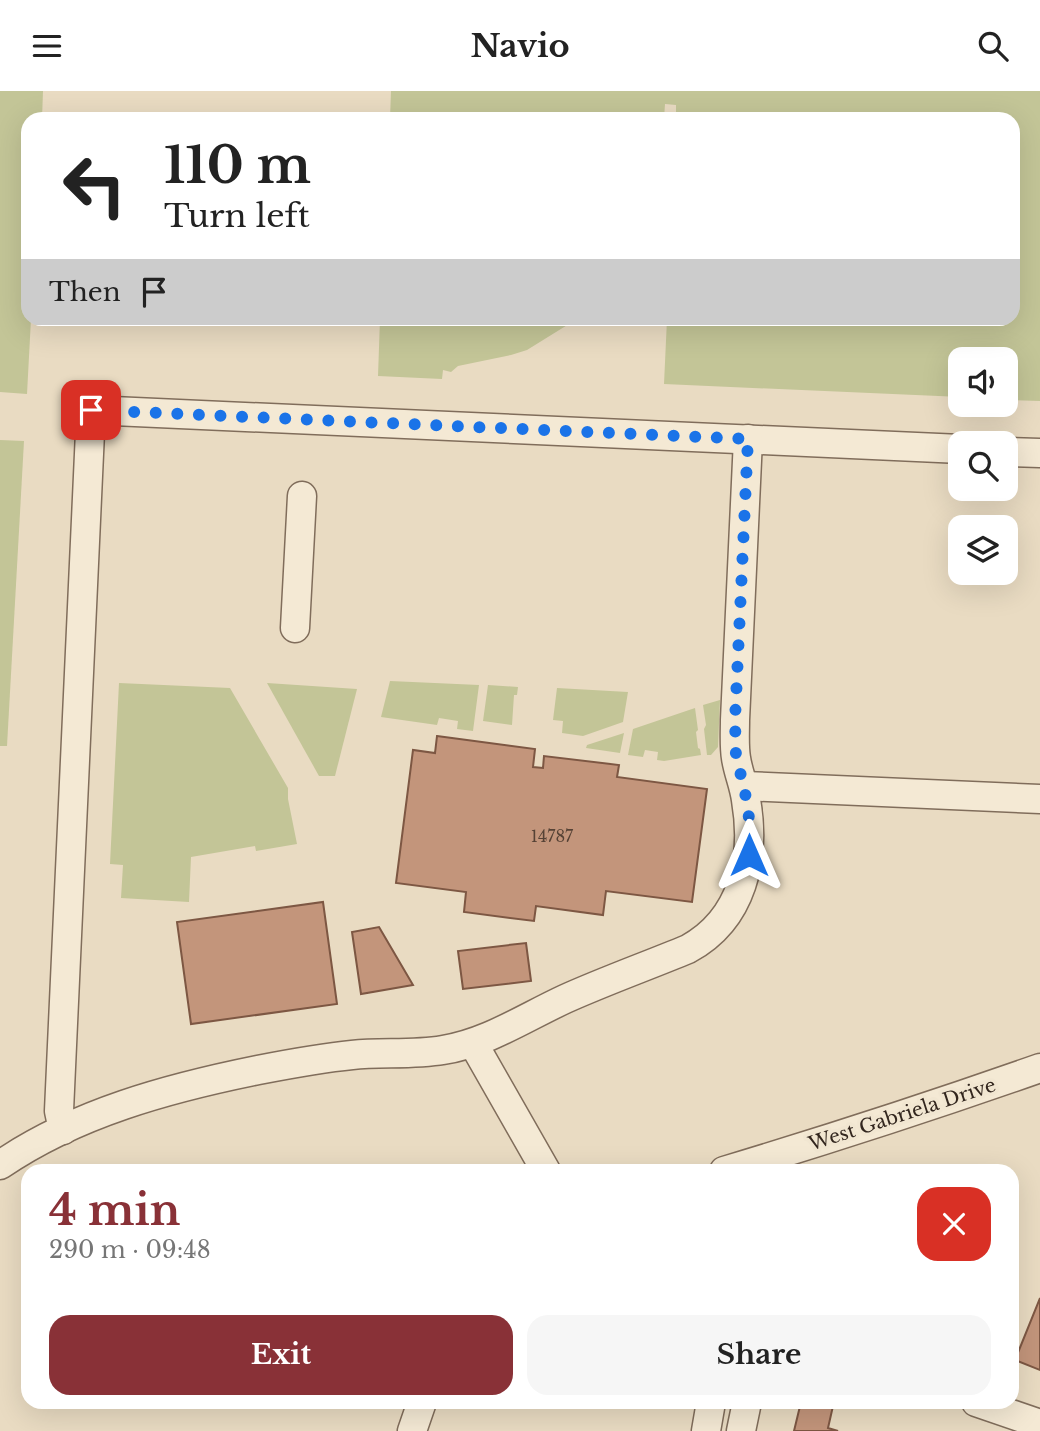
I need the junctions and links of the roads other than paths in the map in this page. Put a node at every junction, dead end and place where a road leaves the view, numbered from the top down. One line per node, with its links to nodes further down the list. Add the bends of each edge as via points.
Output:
1 (748, 439): 2 (street); 7 (street, via 735,720 736,758); 11 (street, via 91,410 59,1111)
2 (948, 448)
3 (1018, 452): 4 (street)
4 (1040, 453)
5 (302, 496): 6 (street)
6 (295, 628)
7 (744, 786): 8 (street); 9 (street, via 750,840 746,873 729,912 704,940)
8 (1040, 799)
9 (473, 1043): 11 (street, via 442,1051 316,1060 210,1080 127,1104); 12 (street)
10 (1040, 1068): 13 (street, West Gabriela Drive)
11 (63, 1130): 14 (street)
12 (542, 1164)
13 (747, 1164)
14 (0, 1165)
15 (420, 1409): 20 (street)
16 (710, 1409): 21 (street)
17 (746, 1409): 22 (street)
18 (996, 1409): 19 (street)
19 (1040, 1424)
20 (412, 1431)
21 (706, 1431)
22 (741, 1431)

